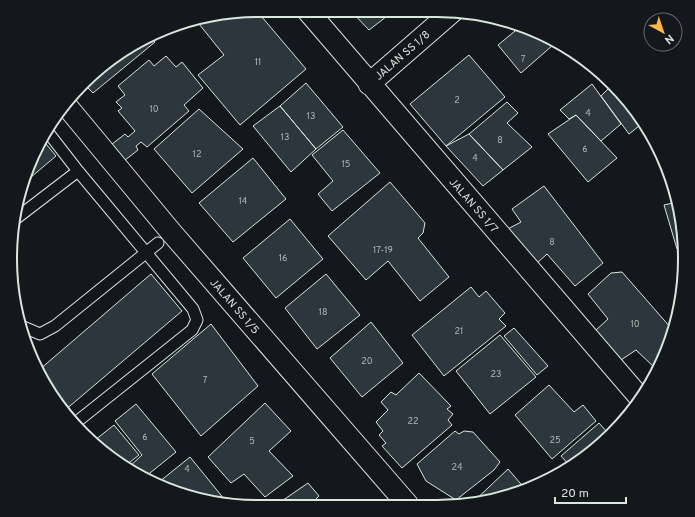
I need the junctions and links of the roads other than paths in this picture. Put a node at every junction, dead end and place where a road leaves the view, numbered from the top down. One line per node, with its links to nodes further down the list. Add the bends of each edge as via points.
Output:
1 (314, 17): 3 (street, JALAN SS 1/7)
2 (446, 18): 3 (street, JALAN SS 1/8)
3 (369, 84): 10 (street, JALAN SS 1/7)
4 (68, 109): 8 (street, JALAN SS 1/5)
5 (51, 136): 6 (lane)
6 (78, 171): 7 (lane); 8 (lane)
7 (21, 214)
8 (158, 243): 9 (lane, via 55,326 40,334); 11 (lane, via 197,320 192,330); 12 (street, JALAN SS 1/5)
9 (28, 329)
10 (636, 394)
11 (79, 420)
12 (403, 500)

